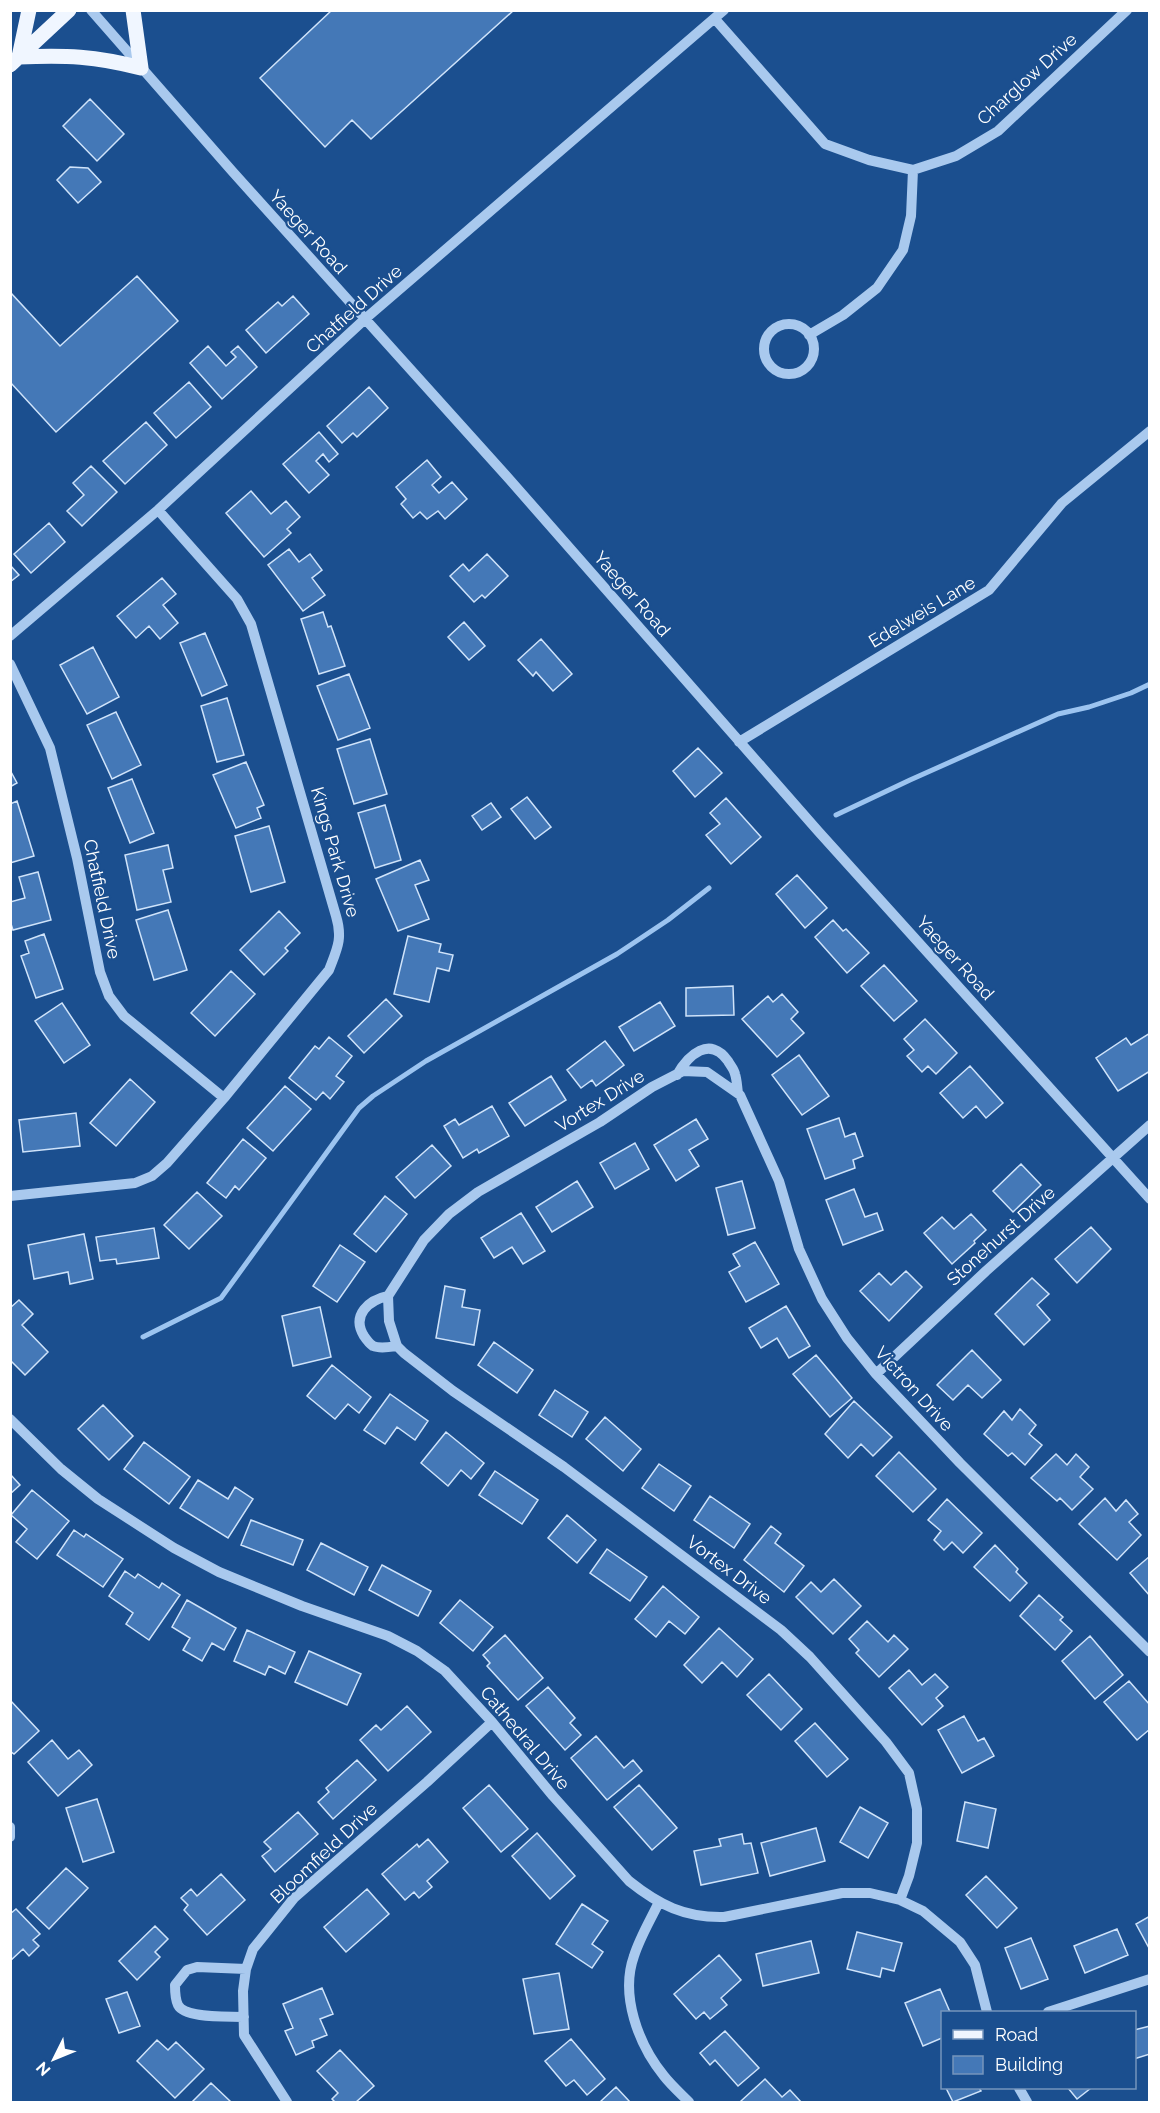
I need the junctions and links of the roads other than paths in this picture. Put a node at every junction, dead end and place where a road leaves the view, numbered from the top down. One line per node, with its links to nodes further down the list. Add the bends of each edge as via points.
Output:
1 (29, 10): 8 (main road)
2 (69, 10): 8 (main road)
3 (91, 10): 9 (street, Yaeger Road)
4 (133, 10): 9 (main road)
5 (724, 10): 7 (street, Chatfield Drive)
6 (1127, 10): 10 (street, Charglow Drive, via 998,131 956,156)
7 (715, 19): 10 (street, via 825,144 869,160); 11 (street, Chatfield Drive)
8 (15, 61): 9 (main road, via 70,55)
9 (141, 68): 11 (street, Yaeger Road)
10 (914, 170): 12 (street, via 903,250 877,288)
11 (365, 319): 14 (street, Chatfield Drive); 17 (street, Yaeger Road)
12 (809, 335): 12 (street, via 814,351 807,367 784,374 769,365 763,350 773,329 796,325)
13 (1149, 431): 17 (street, Edelweis Lane, via 1062,503 989,590)
14 (158, 510): 15 (street, Chatfield Drive); 21 (street, Kings Park Drive, via 237,599 251,624 341,932 329,970)
15 (10, 636)
16 (10, 664): 21 (street, Chatfield Drive, via 50,748 100,972 109,996 124,1016)
17 (739, 742): 23 (street, Yaeger Road)
18 (708, 1072): 19 (street, Vortex Drive, via 683,1071); 20 (street, Victron Drive)
19 (677, 1075): 20 (street, Victron Drive, via 685,1060 707,1048 723,1054 735,1072); 26 (street, Vortex Drive, via 478,1192 448,1214 424,1240)
20 (738, 1093): 28 (street, Victron Drive, via 779,1180 799,1249 822,1299)
21 (224, 1098): 24 (street, Kings Park Drive, via 152,1176 135,1183)
22 (1149, 1125): 23 (street, Stonehurst Drive)
23 (1113, 1158): 25 (street, Yaeger Road); 28 (street, Stonehurst Drive)
24 (10, 1196)
25 (1149, 1199)
26 (388, 1296): 27 (street, via 388,1322); 27 (street, Vortex Drive, via 368,1303 359,1320 360,1330 373,1346)
27 (397, 1346): 34 (street, Vortex Drive, via 781,1630 810,1657 909,1773 917,1809 917,1843)
28 (876, 1374): 30 (street, Victron Drive)
29 (10, 1419): 31 (street, Cathedral Drive, via 98,1499 174,1548 219,1572 302,1606 388,1635 445,1671)
30 (1149, 1652)
31 (492, 1722): 35 (street, Cathedral Drive, via 629,1881); 36 (street, Bloomfield Drive, via 294,1898 253,1949)
32 (10, 1827): 33 (street)
33 (10, 1837)
34 (900, 1900): 35 (street, Cathedral Drive, via 870,1893 842,1893 705,1918 687,1915); 38 (street, Cathedral Drive, via 923,1911 960,1942 975,1965)
35 (659, 1902): 43 (street, via 633,1956 628,1983 632,2011 646,2050)
36 (246, 1969): 40 (street, Bloomfield Drive); 40 (street, via 197,1966 187,1970 175,1985 178,2006 183,2010 197,2015)
37 (1149, 1979): 39 (street)
38 (986, 2011)
39 (1054, 2011)
40 (244, 2017): 42 (street, Bloomfield Drive, via 244,2036)
41 (1020, 2089): 44 (street)
42 (287, 2103)
43 (689, 2103)
44 (1027, 2103)

